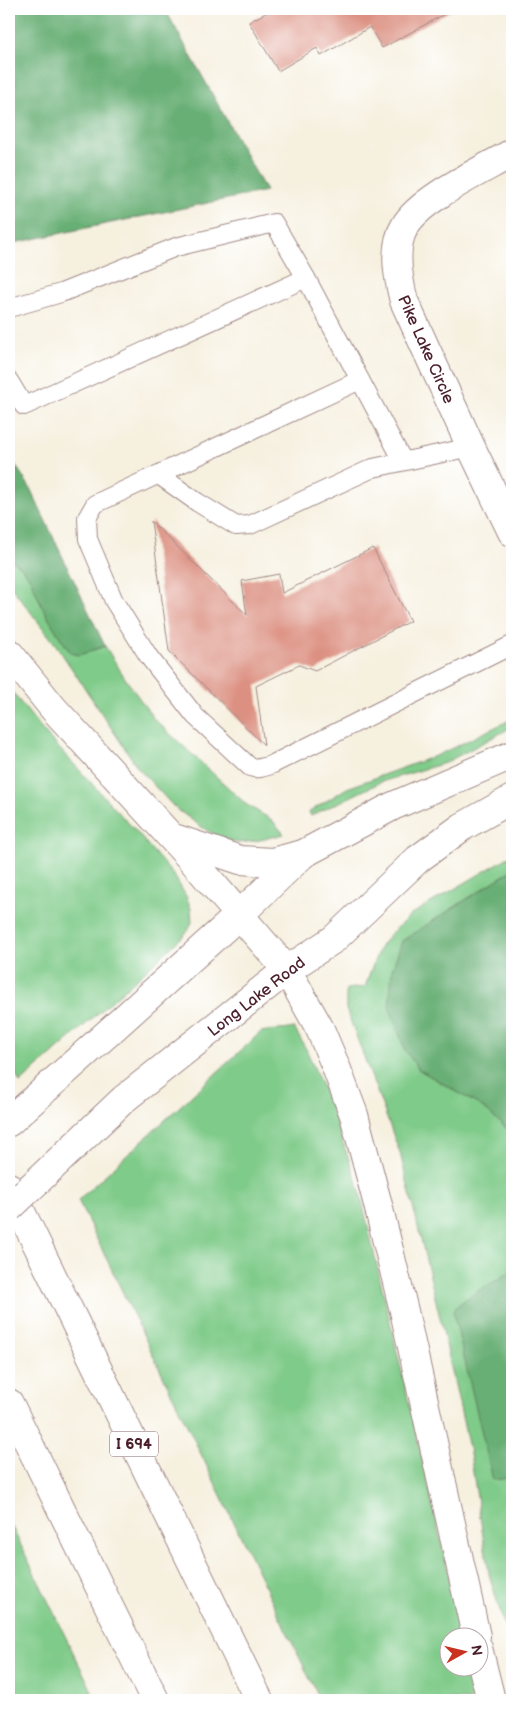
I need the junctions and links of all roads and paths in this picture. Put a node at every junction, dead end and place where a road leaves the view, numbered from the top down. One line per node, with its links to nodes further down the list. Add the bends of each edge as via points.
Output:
1 (512, 153): 6 (main road, Pike Lake Circle, via 424,203 404,226 397,250 398,276 404,301)
2 (306, 278): 3 (lane, via 274,223 176,247 61,293); 4 (lane); 5 (lane, via 24,406)
3 (9, 308)
4 (360, 380): 7 (lane); 8 (lane)
5 (9, 381)
6 (471, 447): 7 (lane); 9 (main road, Pike Lake Circle)
7 (403, 461): 8 (lane, via 373,468 250,525 236,526)
8 (159, 475): 10 (lane, via 96,504 87,518 88,539 114,600 149,657 195,716 250,767 265,768)
9 (512, 532)
10 (512, 645)
11 (9, 653): 14 (main road, via 53,708)
12 (512, 755): 15 (main road, via 393,806)
13 (512, 799): 17 (main road, Long Lake Road, via 418,859 334,938)
14 (170, 836): 15 (main road, via 240,860 272,862); 16 (main road)
15 (303, 854): 16 (main road)
16 (239, 915): 17 (main road); 18 (main road)
17 (288, 970): 20 (main road, Long Lake Road, bridge, via 124,1099); 22 (main road, via 320,1029 354,1115 402,1302)
18 (9, 1122)
19 (9, 1187): 25 (main road, I 694)
20 (9, 1208)
21 (9, 1403): 24 (main road)
22 (474, 1626)
23 (485, 1676): 26 (main road)
24 (155, 1700)
25 (259, 1700)
26 (491, 1700)

